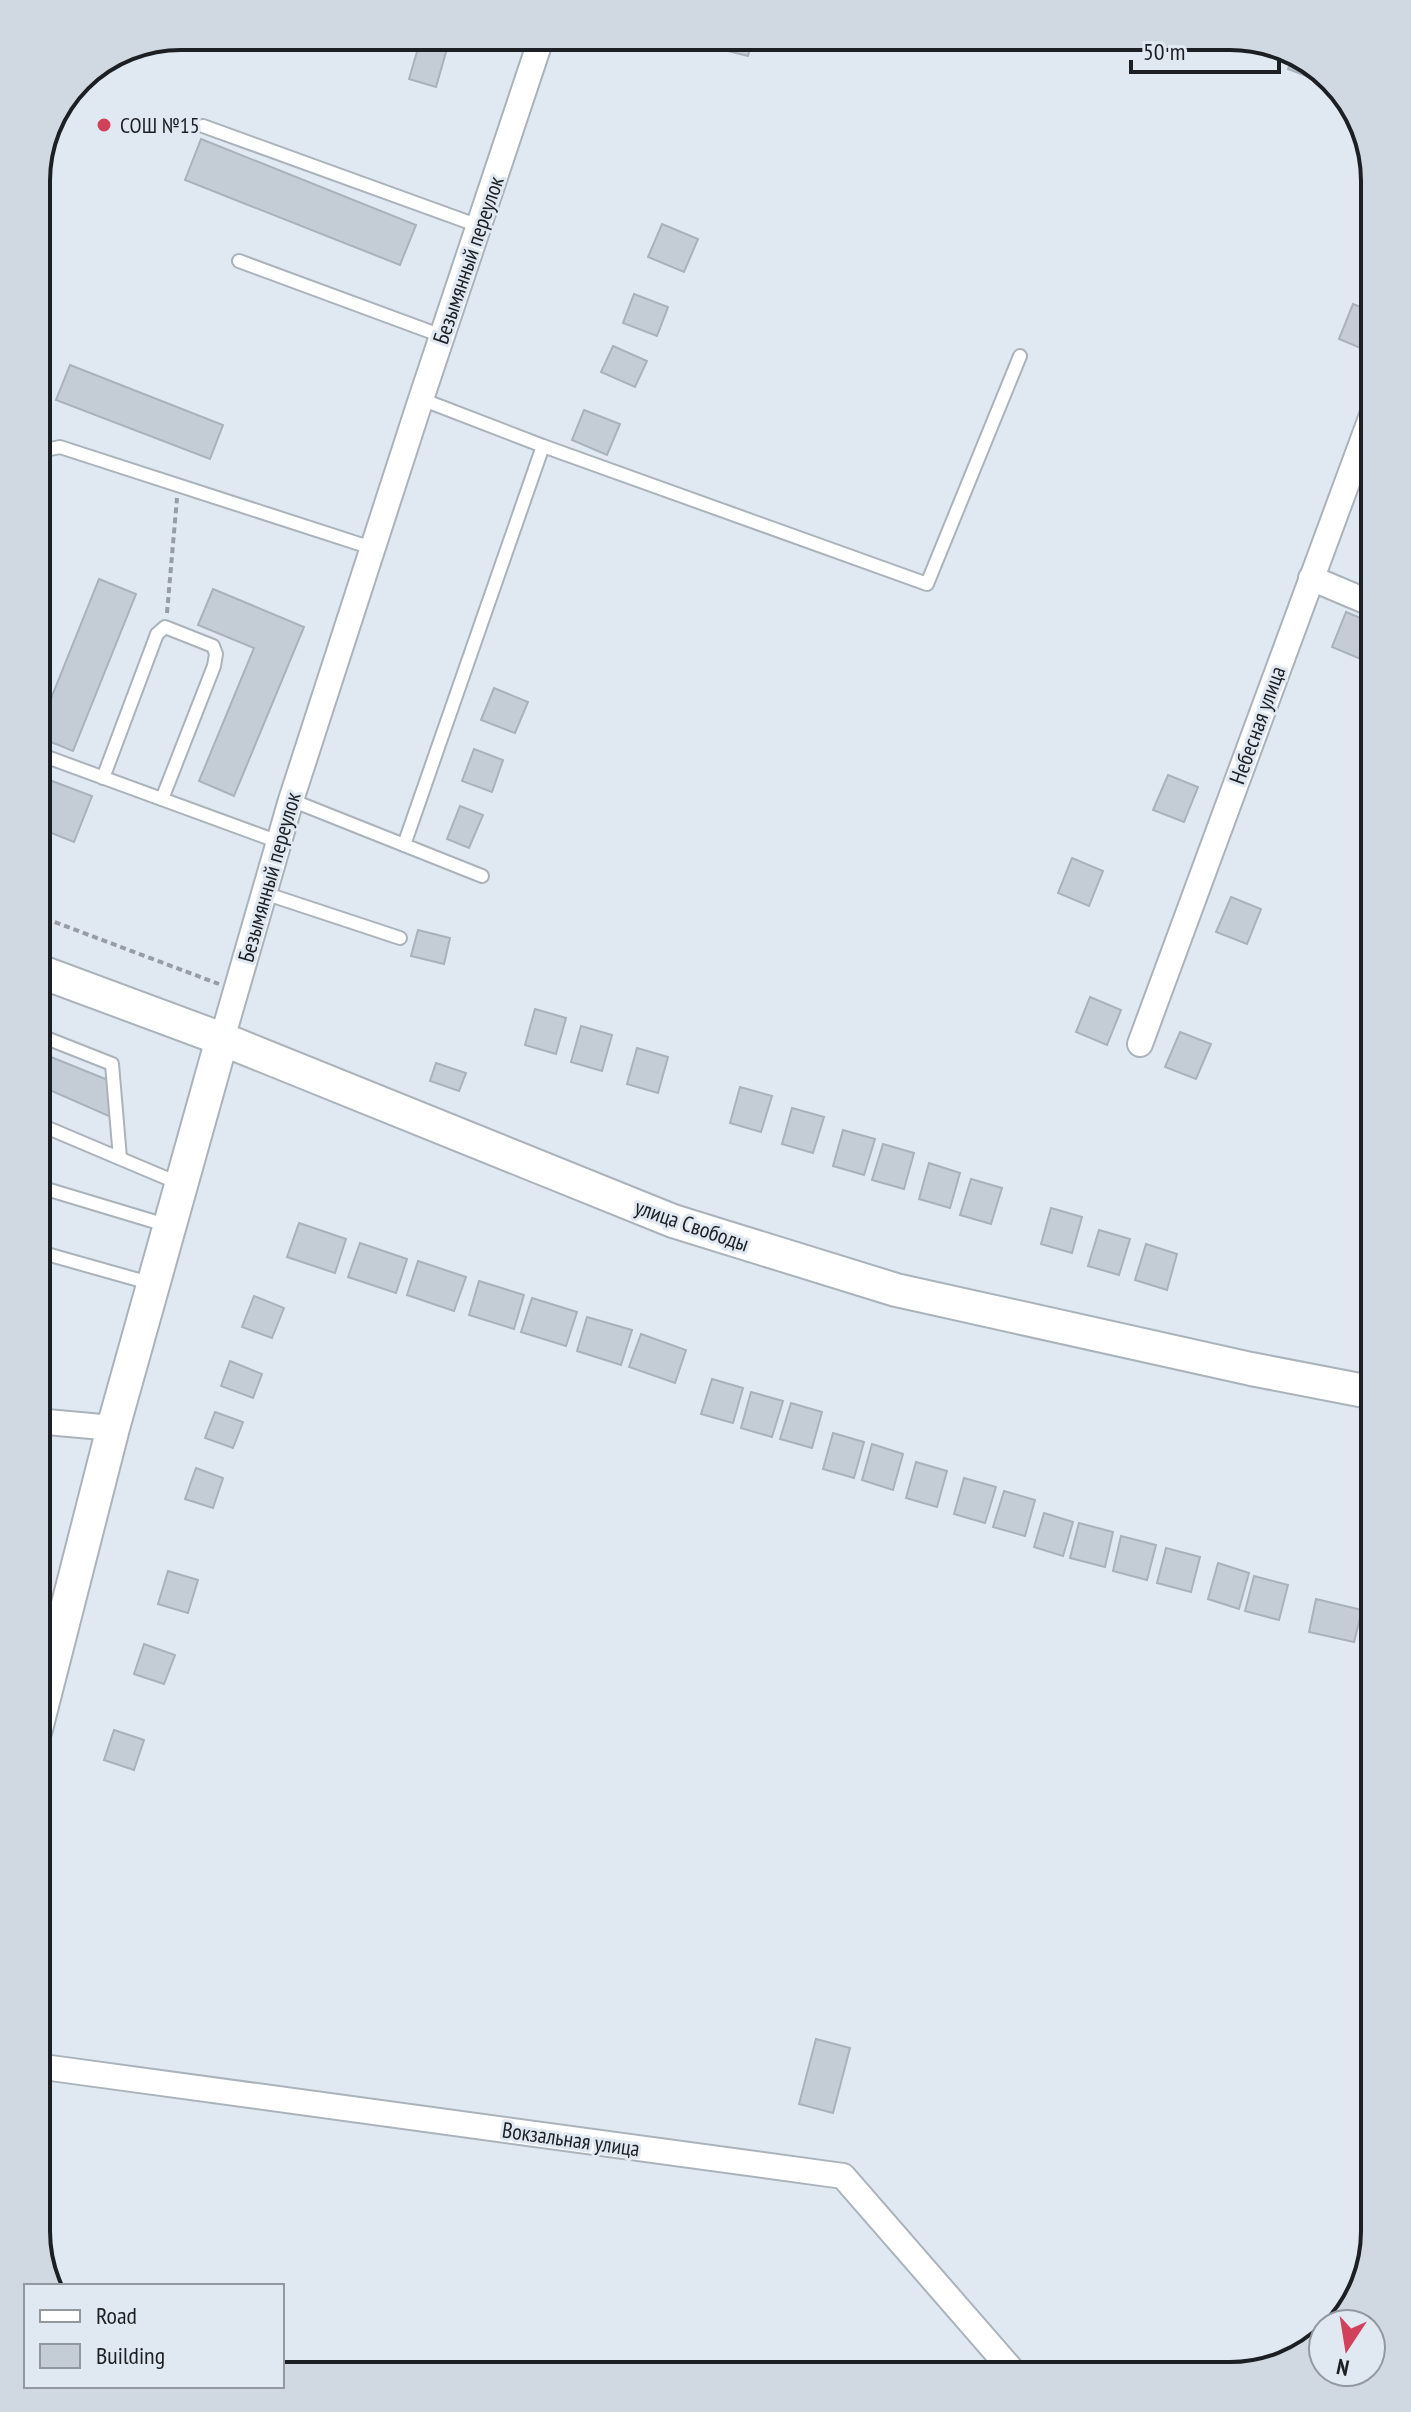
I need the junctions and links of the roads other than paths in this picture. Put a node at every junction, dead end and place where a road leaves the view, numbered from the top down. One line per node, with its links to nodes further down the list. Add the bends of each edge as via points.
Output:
1 (537, 50): 3 (street, Безымянный переулок)
2 (203, 126): 3 (lane)
3 (479, 226): 5 (street, Безымянный переулок)
4 (239, 261): 5 (lane)
5 (442, 336): 7 (street, Безымянный переулок)
6 (1020, 356): 9 (lane, via 927,584)
7 (421, 399): 9 (lane); 11 (street, Безымянный переулок)
8 (1361, 444): 12 (street, Небесная улица)
9 (543, 446): 19 (lane)
10 (50, 449): 11 (lane, via 60,447)
11 (372, 548): 17 (street, Безымянный переулок)
12 (1311, 578): 13 (street); 26 (street, Небесная улица)
13 (1361, 599)
14 (50, 758): 15 (lane)
15 (103, 778): 16 (lane); 16 (lane, via 157,634 165,627 213,646 216,654)
16 (162, 799): 18 (lane)
17 (291, 800): 18 (street, Безымянный переулок); 19 (lane)
18 (279, 842): 21 (street, Безымянный переулок)
19 (404, 845): 20 (lane)
20 (482, 876)
21 (264, 893): 22 (lane); 24 (street, Безымянный переулок)
22 (400, 938)
23 (50, 975): 24 (main road, улица Свободы)
24 (222, 1039): 29 (main road, Безымянный переулок); 34 (main road, улица Свободы, via 673,1221 896,1290)
25 (50, 1040): 28 (lane, via 112,1064)
26 (1140, 1044)
27 (50, 1129): 28 (lane)
28 (120, 1158): 29 (lane)
29 (181, 1184): 31 (main road, Безымянный переулок)
30 (50, 1190): 31 (lane)
31 (170, 1226): 33 (main road, Безымянный переулок)
32 (50, 1255): 33 (lane)
33 (153, 1284): 36 (main road, Безымянный переулок)
34 (1361, 1390)
35 (50, 1422): 36 (street)
36 (113, 1428): 37 (main road, Безымянный переулок)
37 (50, 1667)
38 (50, 2068): 39 (street, Вокзальная улица, via 843,2176)
39 (1005, 2362)

